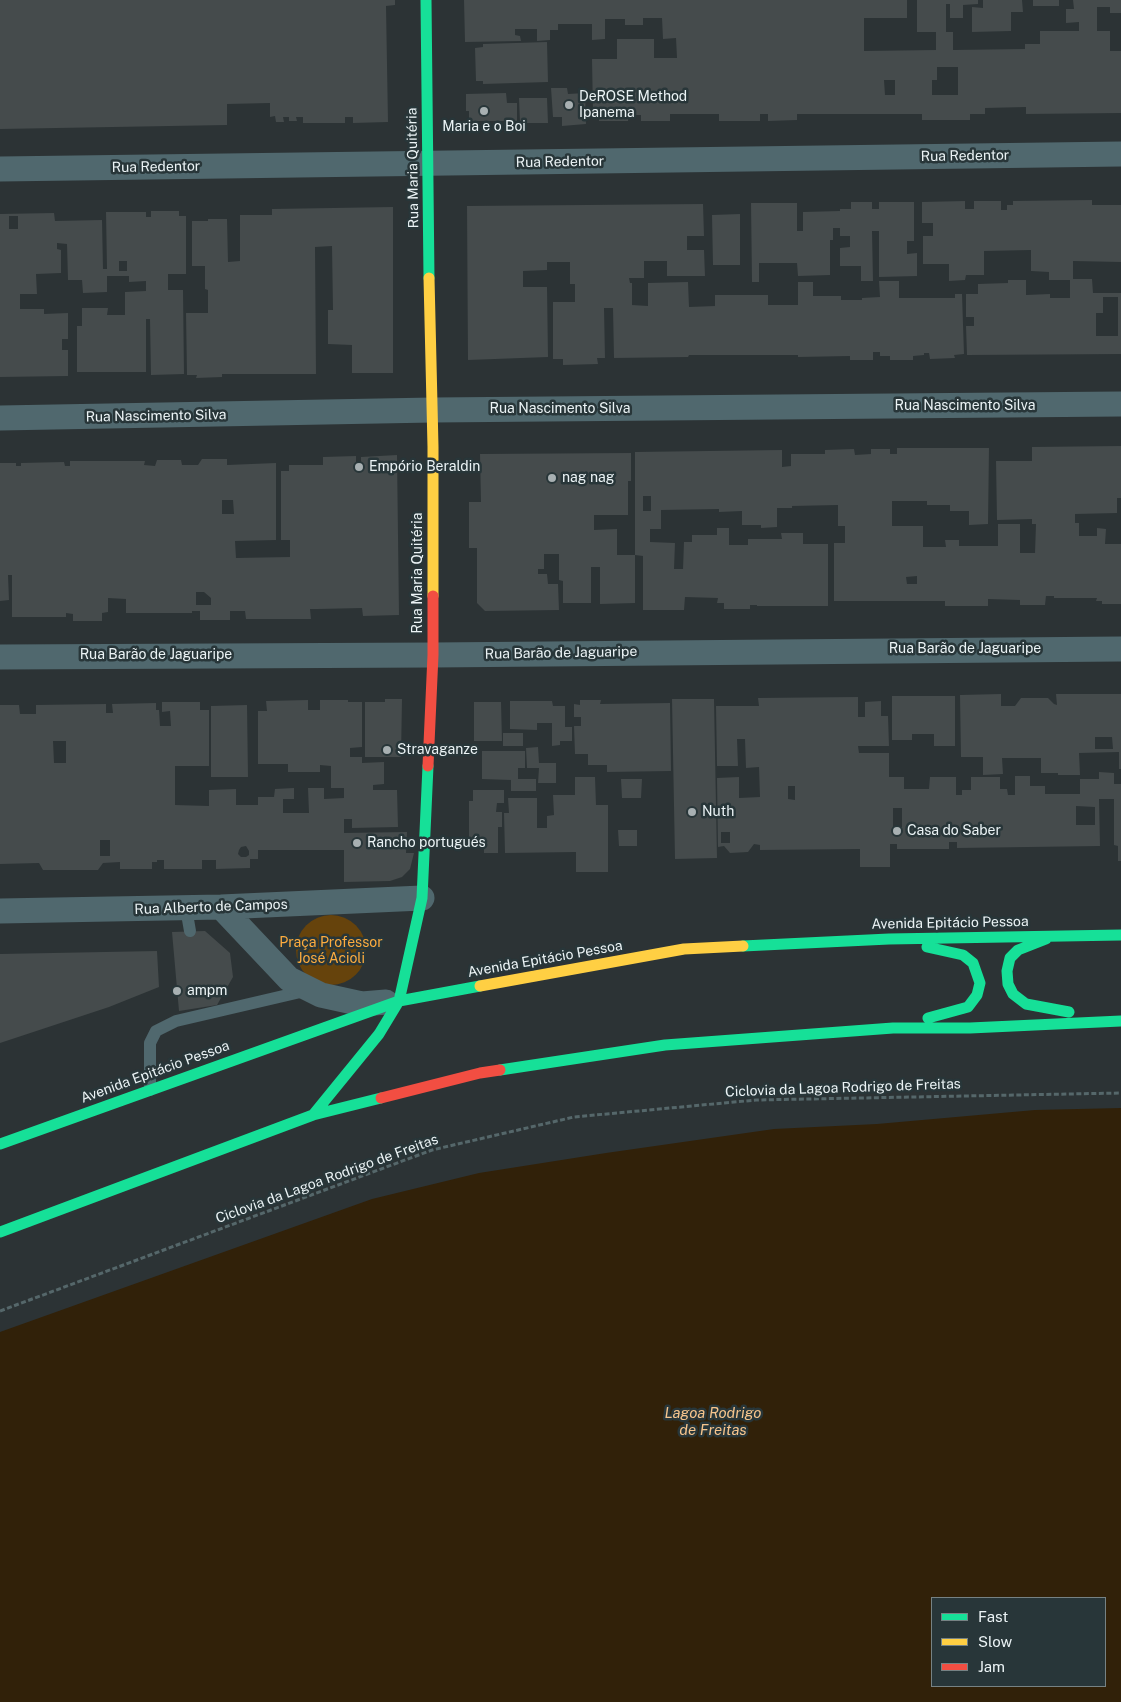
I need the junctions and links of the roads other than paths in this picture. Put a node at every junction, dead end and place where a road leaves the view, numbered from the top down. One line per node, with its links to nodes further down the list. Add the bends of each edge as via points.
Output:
1 (426, 0): 3 (main road, Rua Maria Quitéria)
2 (1121, 154): 3 (street, Rua Redentor)
3 (427, 163): 4 (street, Rua Redentor); 6 (main road, Rua Maria Quitéria)
4 (0, 169)
5 (1121, 404): 6 (street, Rua Nascimento Silva)
6 (433, 410): 7 (street, Rua Nascimento Silva); 9 (main road, Rua Maria Quitéria)
7 (0, 418)
8 (1121, 648): 9 (street, Rua Barão de Jaguaripe)
9 (433, 655): 10 (street, Rua Barão de Jaguaripe); 11 (main road, Rua Maria Quitéria)
10 (0, 657)
11 (422, 898): 12 (street, Rua Alberto de Campos); 18 (main road, Rua Maria Quitéria)
12 (221, 907): 13 (street, Rua Alberto de Campos, via 188,920); 17 (street, via 289,979)
13 (0, 911)
14 (1121, 935): 15 (main road, Avenida Epitácio Pessoa)
15 (1055, 936): 16 (main road, Avenida Epitácio Pessoa); 19 (main road, via 1018,950 1010,958 1007,972 1013,994 1026,1004)
16 (889, 939): 18 (main road, Avenida Epitácio Pessoa, via 684,949); 20 (main road, via 963,955 973,963 980,983 968,1007)
17 (311, 990): 18 (street, via 362,1004); 21 (lane, via 198,1012 156,1031 150,1043)
18 (398, 1000): 21 (main road, Avenida Epitácio Pessoa); 22 (main road, Rua Maria Quitéria, via 379,1034)
19 (1121, 1021): 20 (main road)
20 (893, 1028): 22 (main road, via 665,1045 480,1074)
21 (150, 1090): 23 (main road, Avenida Epitácio Pessoa)
22 (314, 1115): 24 (main road)
23 (0, 1144)
24 (0, 1232)

